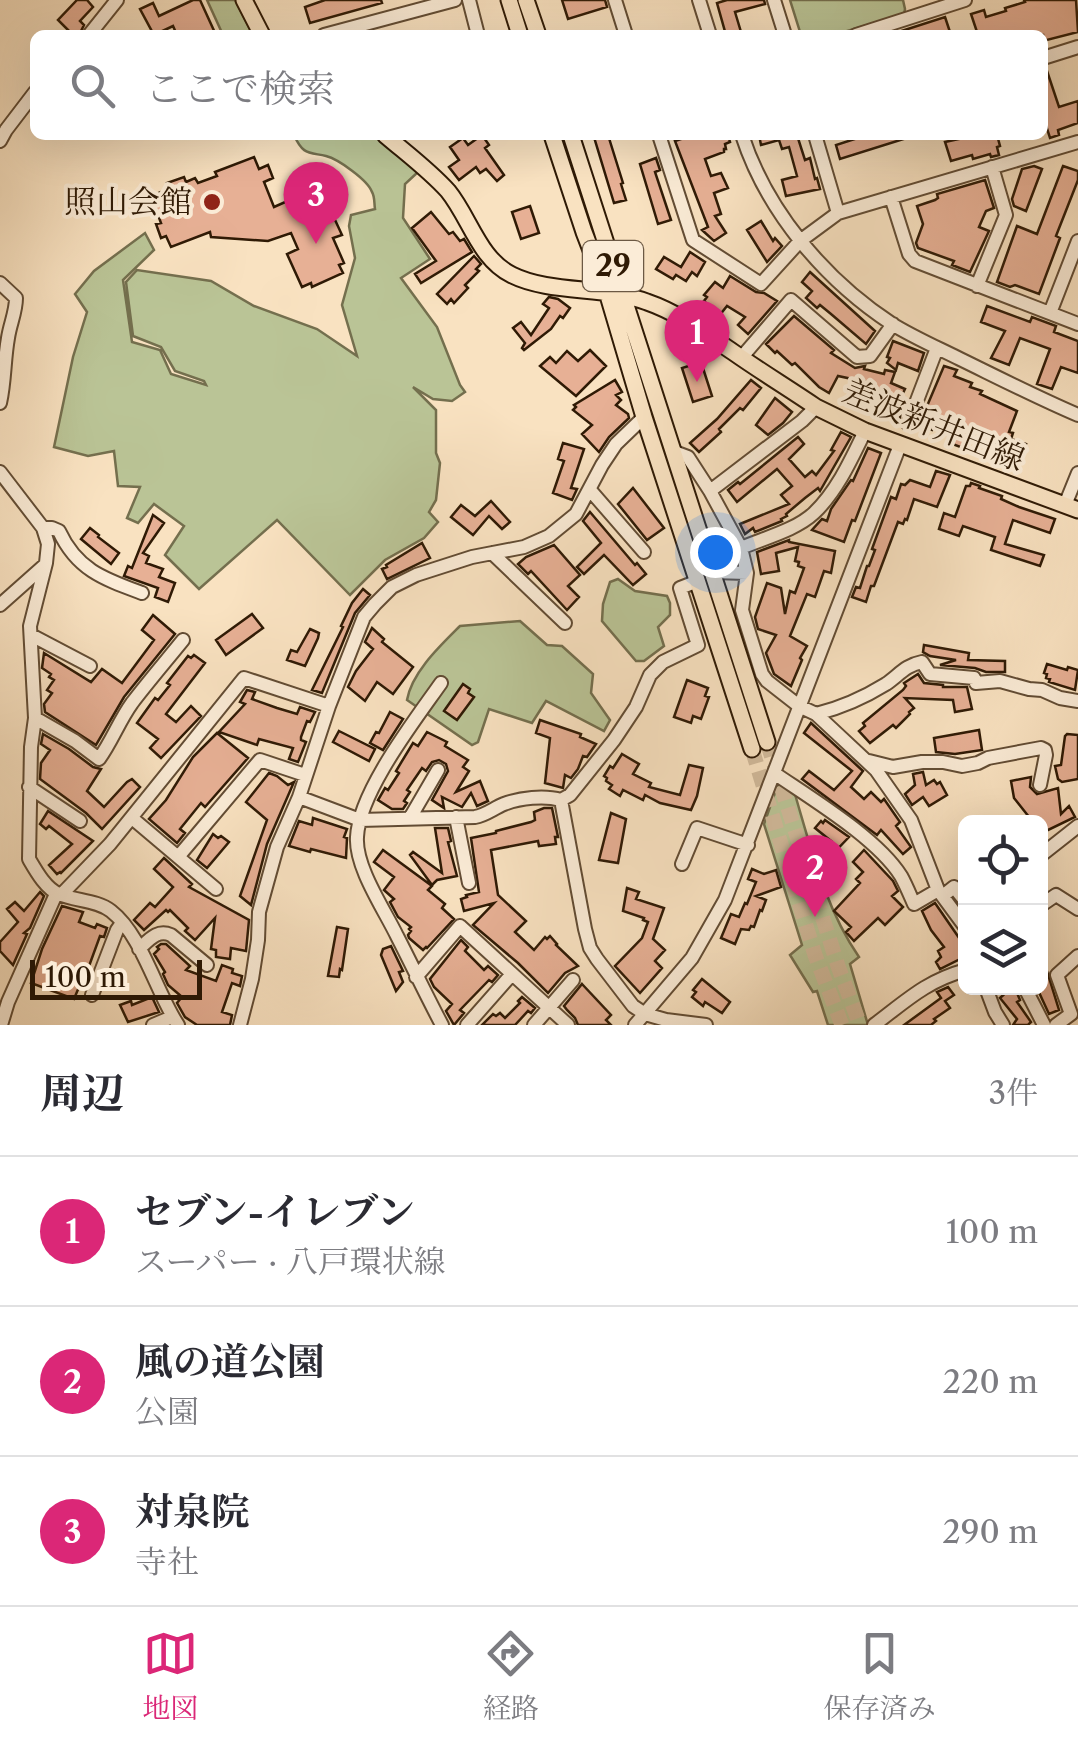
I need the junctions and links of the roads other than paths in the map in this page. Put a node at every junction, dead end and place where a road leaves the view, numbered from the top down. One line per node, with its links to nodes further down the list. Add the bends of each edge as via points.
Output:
1 (117, 0): 13 (street)
2 (244, 0): 14 (main road)
3 (455, 0): 15 (street)
4 (469, 0): 16 (street)
5 (508, 0): 17 (main road)
6 (526, 0): 18 (main road)
7 (615, 0): 19 (street)
8 (699, 0): 20 (street)
9 (774, 0): 21 (street)
10 (908, 0): 12 (street)
11 (966, 0): 12 (street)
12 (912, 16): 22 (street)
13 (93, 30)
14 (259, 30)
15 (343, 30)
16 (477, 30)
17 (518, 30)
18 (536, 30)
19 (624, 30)
20 (708, 30)
21 (783, 30)
22 (871, 30)
23 (1078, 48): 24 (street)
24 (1048, 57)
25 (30, 98): 26 (street)
26 (2, 132)
27 (391, 140): 41 (main road, 差波新井田線, via 450,194 496,264 529,281)
28 (554, 140): 41 (main road, 29, via 584,232)
29 (571, 140): 41 (main road, 29)
30 (661, 140): 37 (street, via 693,240 761,284)
31 (743, 140): 37 (street)
32 (816, 140): 36 (street)
33 (1078, 142): 34 (street)
34 (992, 167): 35 (street); 40 (street, via 1006,215)
35 (892, 197): 36 (street); 40 (street, via 909,254)
36 (838, 213): 37 (street)
37 (800, 240): 43 (street, via 839,283)
38 (1078, 241): 42 (street)
39 (0, 283): 47 (street, via 16,298)
40 (977, 286): 42 (street)
41 (615, 294): 46 (main road, 差波新井田線, via 679,316); 51 (main road, 29); 55 (main road, 29)
42 (1050, 313): 44 (street)
43 (893, 324): 45 (street); 46 (street, via 870,356 857,357 790,300)
44 (1078, 324)
45 (937, 348): 50 (street); 52 (street)
46 (741, 358): 49 (main road, 差波新井田線)
47 (2, 380): 48 (street)
48 (0, 403)
49 (816, 406): 53 (main road, 差波新井田線); 59 (street)
50 (1078, 414)
51 (644, 417): 58 (street, via 616,444); 67 (main road, 29)
52 (908, 424)
53 (865, 432): 54 (main road, 差波新井田線); 62 (street, via 813,514)
54 (900, 444): 60 (main road, 差波新井田線); 77 (street)
55 (672, 452): 59 (street, via 688,458); 67 (main road, 29)
56 (0, 472): 61 (street)
57 (1078, 473): 60 (street)
58 (590, 490): 63 (street, via 576,514 549,536); 64 (street)
59 (710, 491): 62 (street)
60 (1072, 508)
61 (42, 528): 65 (street); 68 (street, via 58,530 66,547 100,577)
62 (741, 548): 66 (street)
63 (492, 552): 70 (street); 76 (street, via 416,575 374,604)
64 (644, 552)
65 (46, 563): 69 (street); 71 (street)
66 (747, 573): 67 (street); 77 (street, via 742,610 762,674)
67 (705, 577): 80 (main road, 29); 81 (main road, 29); 89 (street, via 680,588 698,646 650,675 614,740)
68 (142, 594)
69 (1, 607)
70 (565, 624)
71 (31, 635): 73 (street); 79 (street)
72 (183, 640): 79 (street, via 132,703 99,759)
73 (90, 666)
74 (440, 683): 93 (street, via 372,788)
75 (1078, 701): 78 (street, via 1000,681 930,674 922,662)
76 (329, 706): 85 (street); 91 (street, via 244,678)
77 (799, 706): 78 (street); 84 (street)
78 (816, 714): 82 (street)
79 (35, 718): 87 (street)
80 (767, 742)
81 (752, 749)
82 (867, 761): 86 (street, via 962,766 1041,748 1046,755); 102 (street, via 912,820)
83 (438, 770): 92 (street)
84 (774, 774): 96 (street); 102 (street, via 886,858 914,904)
85 (306, 775): 88 (street); 98 (street, via 260,760)
86 (1040, 785)
87 (29, 786): 94 (street); 104 (street, via 29,860)
88 (298, 797): 93 (street); 125 (street, via 263,894)
89 (561, 800): 90 (street, via 530,799 483,816); 121 (street, via 590,948)
90 (456, 816): 92 (street); 100 (street)
91 (132, 818): 98 (street); 104 (street)
92 (410, 818): 93 (street)
93 (360, 820): 114 (street, via 359,854)
94 (80, 821)
95 (1078, 826): 97 (street)
96 (748, 845): 99 (street, via 697,828); 121 (street, via 710,929)
97 (1048, 850)
98 (178, 857): 101 (street)
99 (682, 864)
100 (469, 883)
101 (216, 889)
102 (941, 893): 103 (street); 107 (street)
103 (958, 893)
104 (58, 894): 108 (street, via 109,909); 119 (street)
105 (1041, 905): 106 (street, via 1056,895)
106 (1078, 908)
107 (958, 917)
108 (122, 923): 109 (street); 116 (street)
109 (139, 948): 111 (street, via 164,932); 122 (street)
110 (1078, 956): 135 (street, via 1057,975 1071,1014)
111 (207, 965)
112 (958, 973): 132 (street, via 916,990)
113 (512, 974): 114 (street, via 460,926); 120 (street); 127 (street)
114 (416, 977): 126 (street)
115 (572, 980): 120 (street)
116 (92, 995)
117 (988, 995): 133 (street)
118 (1029, 995): 134 (street)
119 (4, 1002): 123 (street)
120 (548, 1007): 128 (street); 129 (street)
121 (645, 1014): 130 (street); 131 (street)
122 (175, 1021): 124 (street)
123 (1, 1025)
124 (153, 1025)
125 (240, 1025)
126 (442, 1025)
127 (466, 1025)
128 (534, 1025)
129 (568, 1025)
130 (635, 1025)
131 (706, 1025)
132 (874, 1025)
133 (1003, 1025)
134 (1044, 1025)
135 (1056, 1025)

